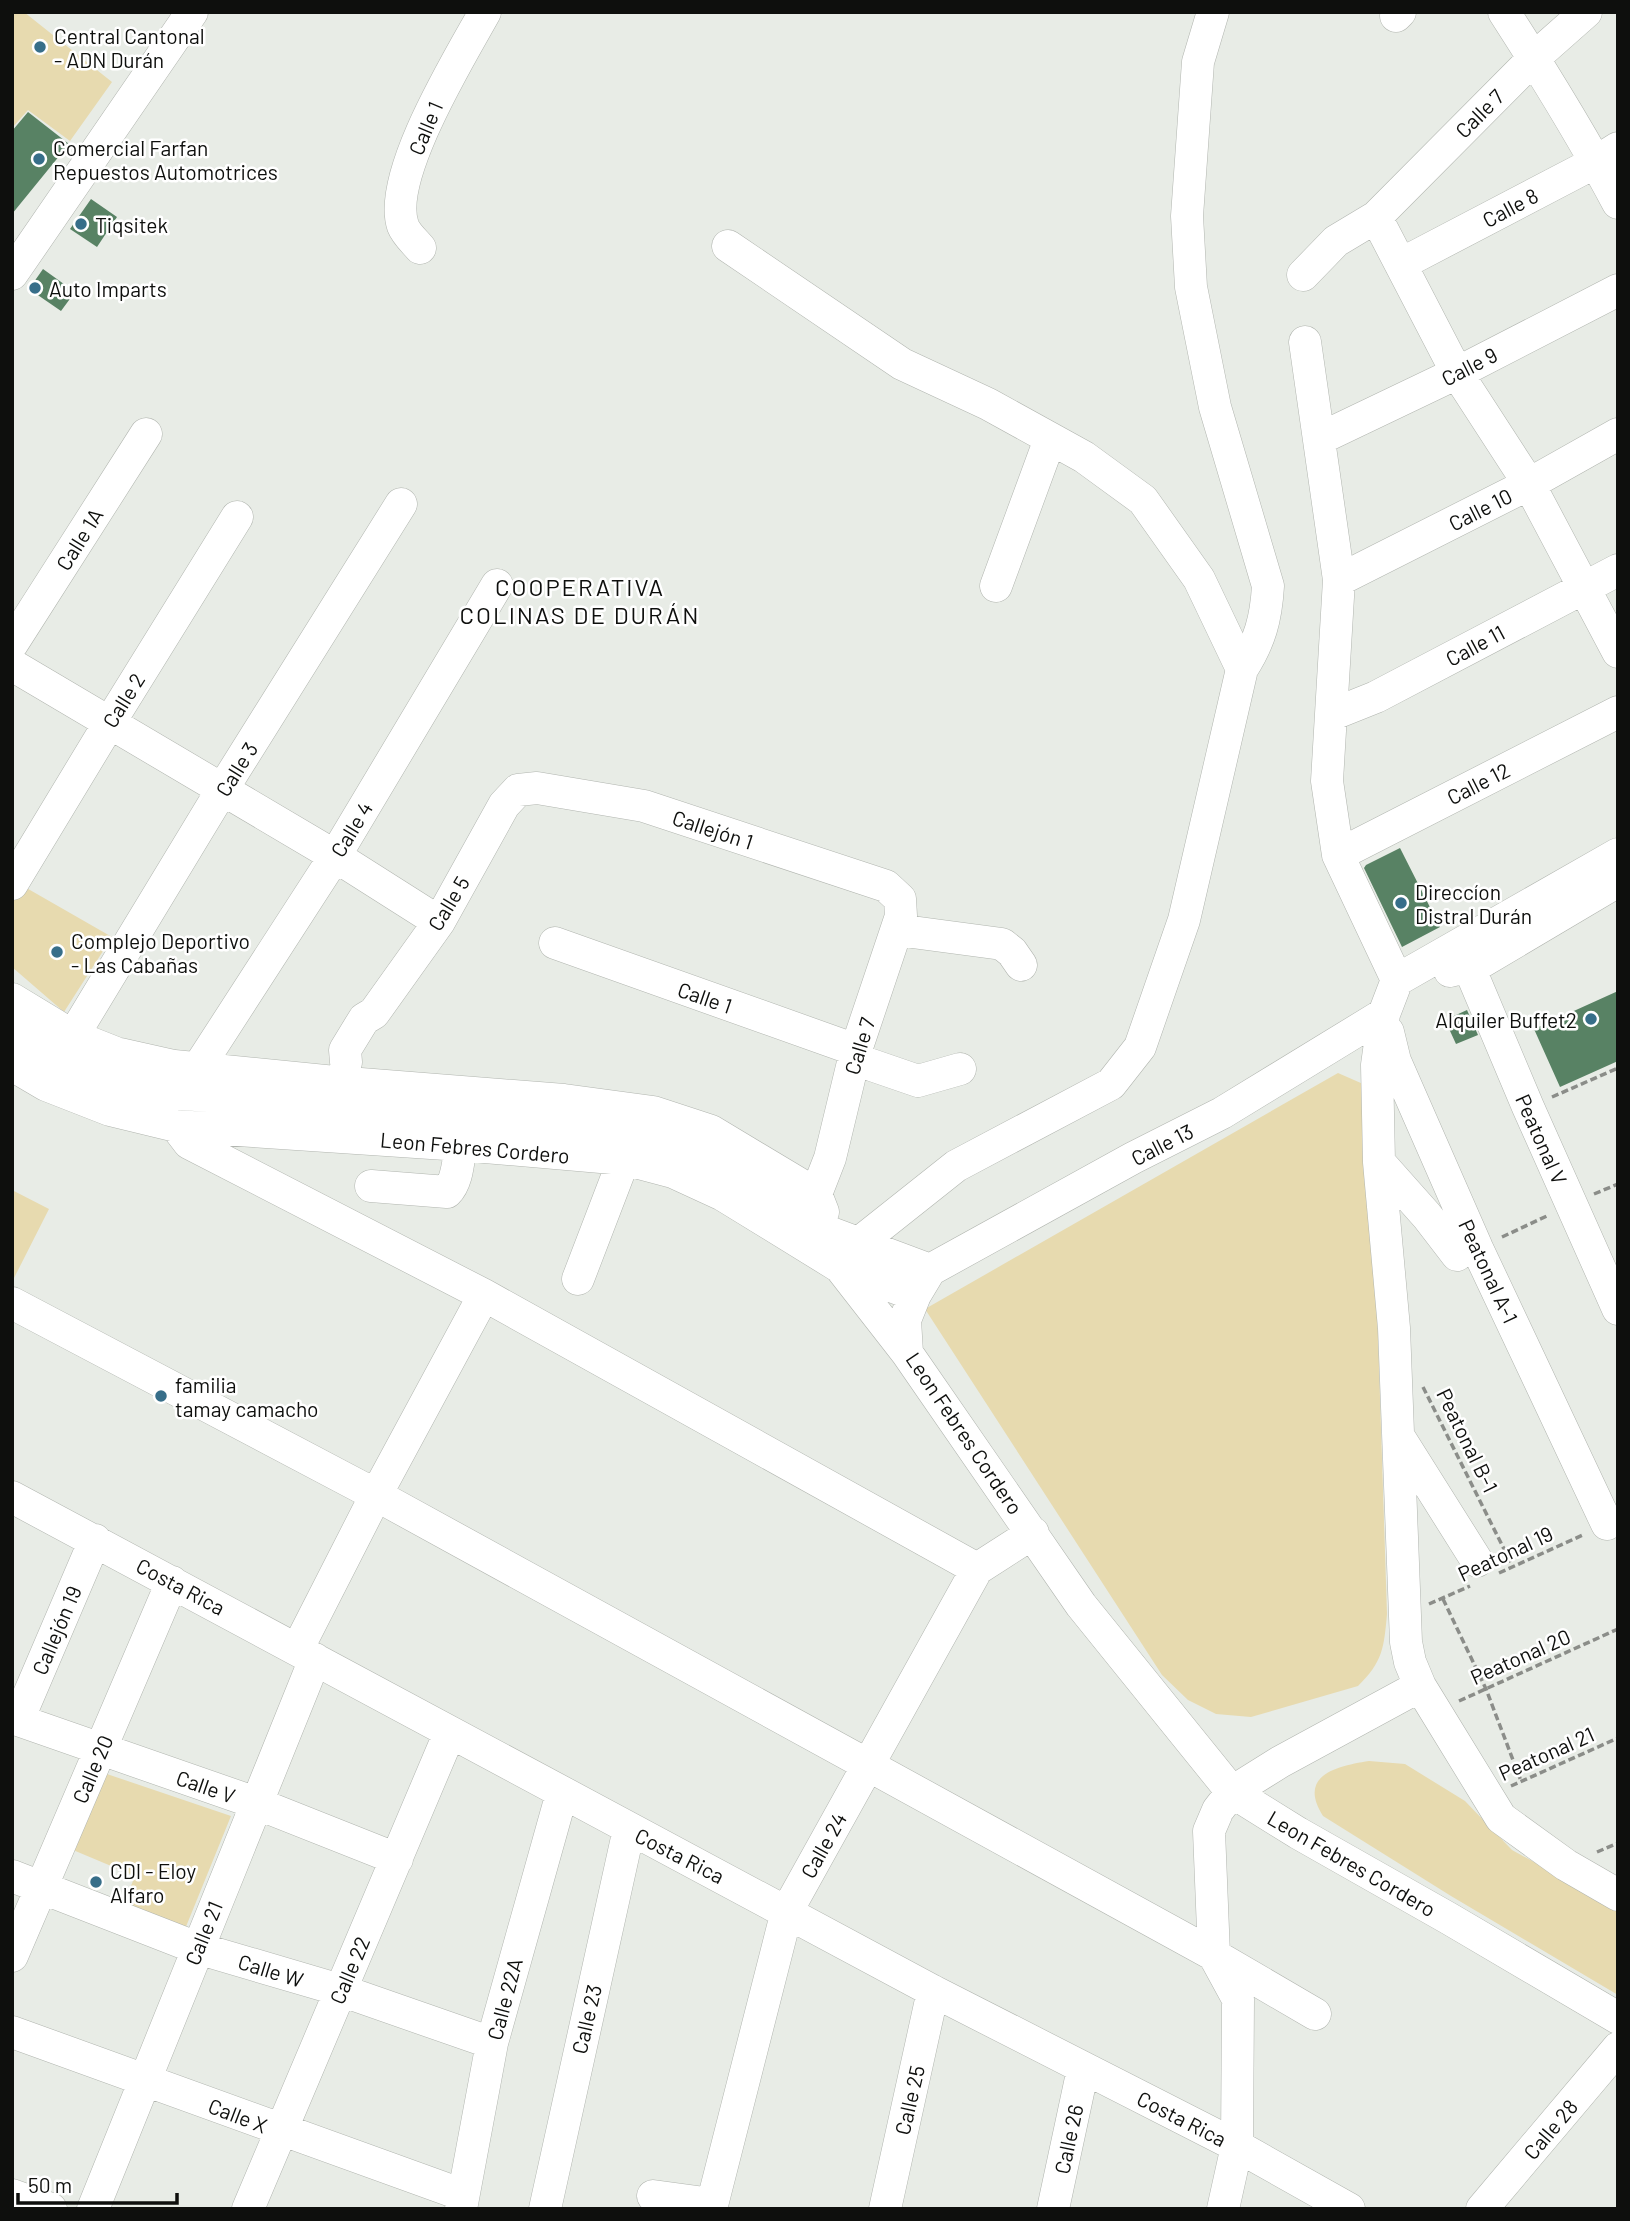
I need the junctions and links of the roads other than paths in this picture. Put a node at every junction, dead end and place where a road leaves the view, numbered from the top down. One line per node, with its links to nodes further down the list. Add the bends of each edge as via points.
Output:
1 (192, 12): 14 (street)
2 (485, 12): 13 (street, Calle 1, via 432,109 411,159 401,199 404,227)
3 (1190, 12): 8 (street)
4 (1213, 12): 8 (street)
5 (1504, 12): 7 (street)
6 (1586, 12): 7 (street, Calle 7)
7 (1534, 58): 9 (street); 11 (street, Calle 7)
8 (1198, 62): 35 (street, via 1187,216 1191,287 1214,407 1268,586 1267,611 1256,647)
9 (1607, 155): 10 (street); 15 (street, Calle 8)
10 (1618, 203)
11 (1376, 218): 15 (street); 16 (street, Calle 7, via 1336,241)
12 (728, 246): 22 (street, via 902,364)
13 (420, 248)
14 (15, 264)
15 (1401, 264): 19 (street)
16 (1303, 275)
17 (1618, 290): 19 (street, Calle 9)
18 (1305, 342): 23 (street)
19 (1457, 373): 23 (street, Calle 9); 24 (street)
20 (146, 434): 32 (street, Calle 1A)
21 (1618, 434): 24 (street, Calle 10)
22 (1050, 439): 30 (street); 35 (street, via 1084,457 1143,500 1199,579)
23 (1319, 439): 28 (street)
24 (1529, 484): 28 (street, Calle 10); 31 (street)
25 (401, 504): 39 (street, Calle 3)
26 (237, 517): 38 (street, Calle 2)
27 (1618, 570): 31 (street, Calle 11)
28 (1339, 580): 37 (street)
29 (497, 585): 43 (street, Calle 4)
30 (996, 586)
31 (1584, 588): 33 (street); 37 (street, Calle 11, via 1376,698)
32 (12, 644)
33 (1618, 652)
34 (12, 665): 38 (street)
35 (1242, 669): 68 (street, via 1184,920 1140,1048 1111,1084 956,1166)
36 (1618, 712): 42 (street, Calle 12)
37 (1331, 715): 42 (street, via 1327,781)
38 (110, 722): 39 (street); 44 (street, Calle 2)
39 (222, 790): 43 (street); 56 (street, Calle 3)
40 (518, 790): 46 (street, Callejón 1, via 537,788 644,806 886,886); 47 (street, Calle 5, via 504,805)
41 (1618, 854): 45 (street)
42 (1338, 855): 52 (street)
43 (335, 856): 47 (street); 59 (street, Calle 4)
44 (12, 884)
45 (1596, 885): 51 (street); 52 (street)
46 (900, 899): 48 (street, Calle 7)
47 (439, 922): 61 (street, Calle 5, via 374,1013 364,1019 345,1050)
48 (897, 930): 50 (street, via 1002,944); 57 (street, Calle 7)
49 (555, 943): 57 (street, Calle 1)
50 (1021, 965)
51 (1469, 967): 52 (street); 74 (street, Peatonal V)
52 (1397, 980): 54 (street)
53 (12, 999): 56 (street)
54 (1384, 1014): 65 (street, via 1377,1065); 71 (street, Calle 13, via 1222,1113 1133,1158); 79 (street, Peatonal A-1, via 1400,1074)
55 (12, 1031): 61 (street, Leon Febres Cordero, via 48,1057 99,1079 157,1092)
56 (73, 1036): 59 (street, via 116,1053)
57 (855, 1055): 60 (street, Calle 1, via 918,1081); 67 (street, Calle 7, via 830,1158)
58 (12, 1065): 62 (street, Leon Febres Cordero, via 46,1085 110,1110)
59 (198, 1068): 61 (street)
60 (960, 1069)
61 (330, 1096): 62 (street, Leon Febres Cordero); 63 (street, Leon Febres Cordero); 67 (street, via 564,1100 653,1112 711,1131); 68 (street, Leon Febres Cordero, via 637,1134 695,1153)
62 (176, 1126): 72 (street, via 189,1143)
63 (461, 1145): 64 (street, Leon Febres Cordero); 66 (street, via 447,1192)
64 (624, 1159): 68 (street, Leon Febres Cordero, via 673,1172); 70 (street)
65 (1379, 1162): 69 (street); 76 (street)
66 (371, 1186)
67 (816, 1194): 68 (street)
68 (843, 1248): 71 (street, Leon Febres Cordero); 75 (street)
69 (1458, 1255)
70 (578, 1279)
71 (923, 1282): 75 (street, Leon Febres Cordero, via 905,1320)
72 (484, 1295): 77 (street, Calle 21); 82 (street)
73 (12, 1303): 77 (street)
74 (1618, 1309)
75 (907, 1353): 80 (street, Leon Febres Cordero)
76 (1398, 1435): 83 (street); 86 (street, via 1406,1642)
77 (376, 1495): 85 (street, Calle 21); 90 (street)
78 (12, 1497): 81 (street, Costa Rica)
79 (1607, 1524)
80 (1033, 1534): 82 (street, Calle 24); 91 (street, Leon Febres Cordero, via 1082,1605)
81 (95, 1540): 84 (street, Costa Rica); 87 (street, Callejón 19)
82 (977, 1569): 90 (street, Calle 24)
83 (1481, 1574)
84 (172, 1582): 85 (street, Costa Rica); 89 (street, Calle 20)
85 (306, 1654): 88 (street, Costa Rica); 93 (street, Calle 21)
86 (1428, 1699): 91 (street, via 1280,1762); 98 (street, via 1501,1818 1566,1865)
87 (15, 1719): 89 (street, Calle V)
88 (450, 1732): 92 (street, Costa Rica); 95 (street, Calle 22)
89 (101, 1749): 93 (street, Calle V); 97 (street, Calle 20)
90 (867, 1764): 99 (street, Calle 24); 101 (street)
91 (1231, 1792): 101 (street, via 1209,1831); 106 (street, Leon Febres Cordero)
92 (562, 1793): 94 (street, Costa Rica); 108 (street, Calle 22A)
93 (256, 1803): 95 (street, Calle V); 100 (street, Calle 21)
94 (629, 1829): 99 (street, Costa Rica); 121 (street, Calle 23)
95 (397, 1859): 103 (street, Calle 22)
96 (12, 1876): 97 (street, Calle W)
97 (41, 1887): 100 (street, Calle W); 102 (street, Calle 20)
98 (1618, 1895)
99 (787, 1911): 104 (street, Costa Rica); 117 (street, Calle 24)
100 (197, 1948): 103 (street, Calle W); 111 (street, Calle 21)
101 (1214, 1955): 105 (street); 113 (street, via 1238,1999)
102 (12, 1956)
103 (340, 1990): 108 (street, Calle W); 112 (street, Calle 22)
104 (933, 1991): 110 (street, Costa Rica); 122 (street, Calle 25)
105 (1315, 2014)
106 (1618, 2018)
107 (12, 2032): 111 (street, Calle X)
108 (492, 2043): 116 (street, Calle 22A)
109 (1618, 2048): 126 (street, Calle 28)
110 (1083, 2069): 113 (street, Costa Rica); 123 (street, Calle 26)
111 (145, 2080): 112 (street, Calle X); 119 (street, Calle 21)
112 (280, 2130): 116 (street, Calle X); 120 (street, Calle 22)
113 (1237, 2146): 124 (street); 125 (street, Costa Rica)
114 (12, 2196): 118 (street)
115 (653, 2196): 117 (street)
116 (462, 2202)
117 (712, 2206)
118 (51, 2209)
119 (93, 2209)
120 (248, 2209)
121 (545, 2209)
122 (885, 2209)
123 (1053, 2209)
124 (1223, 2209)
125 (1349, 2209)
126 (1482, 2209)

